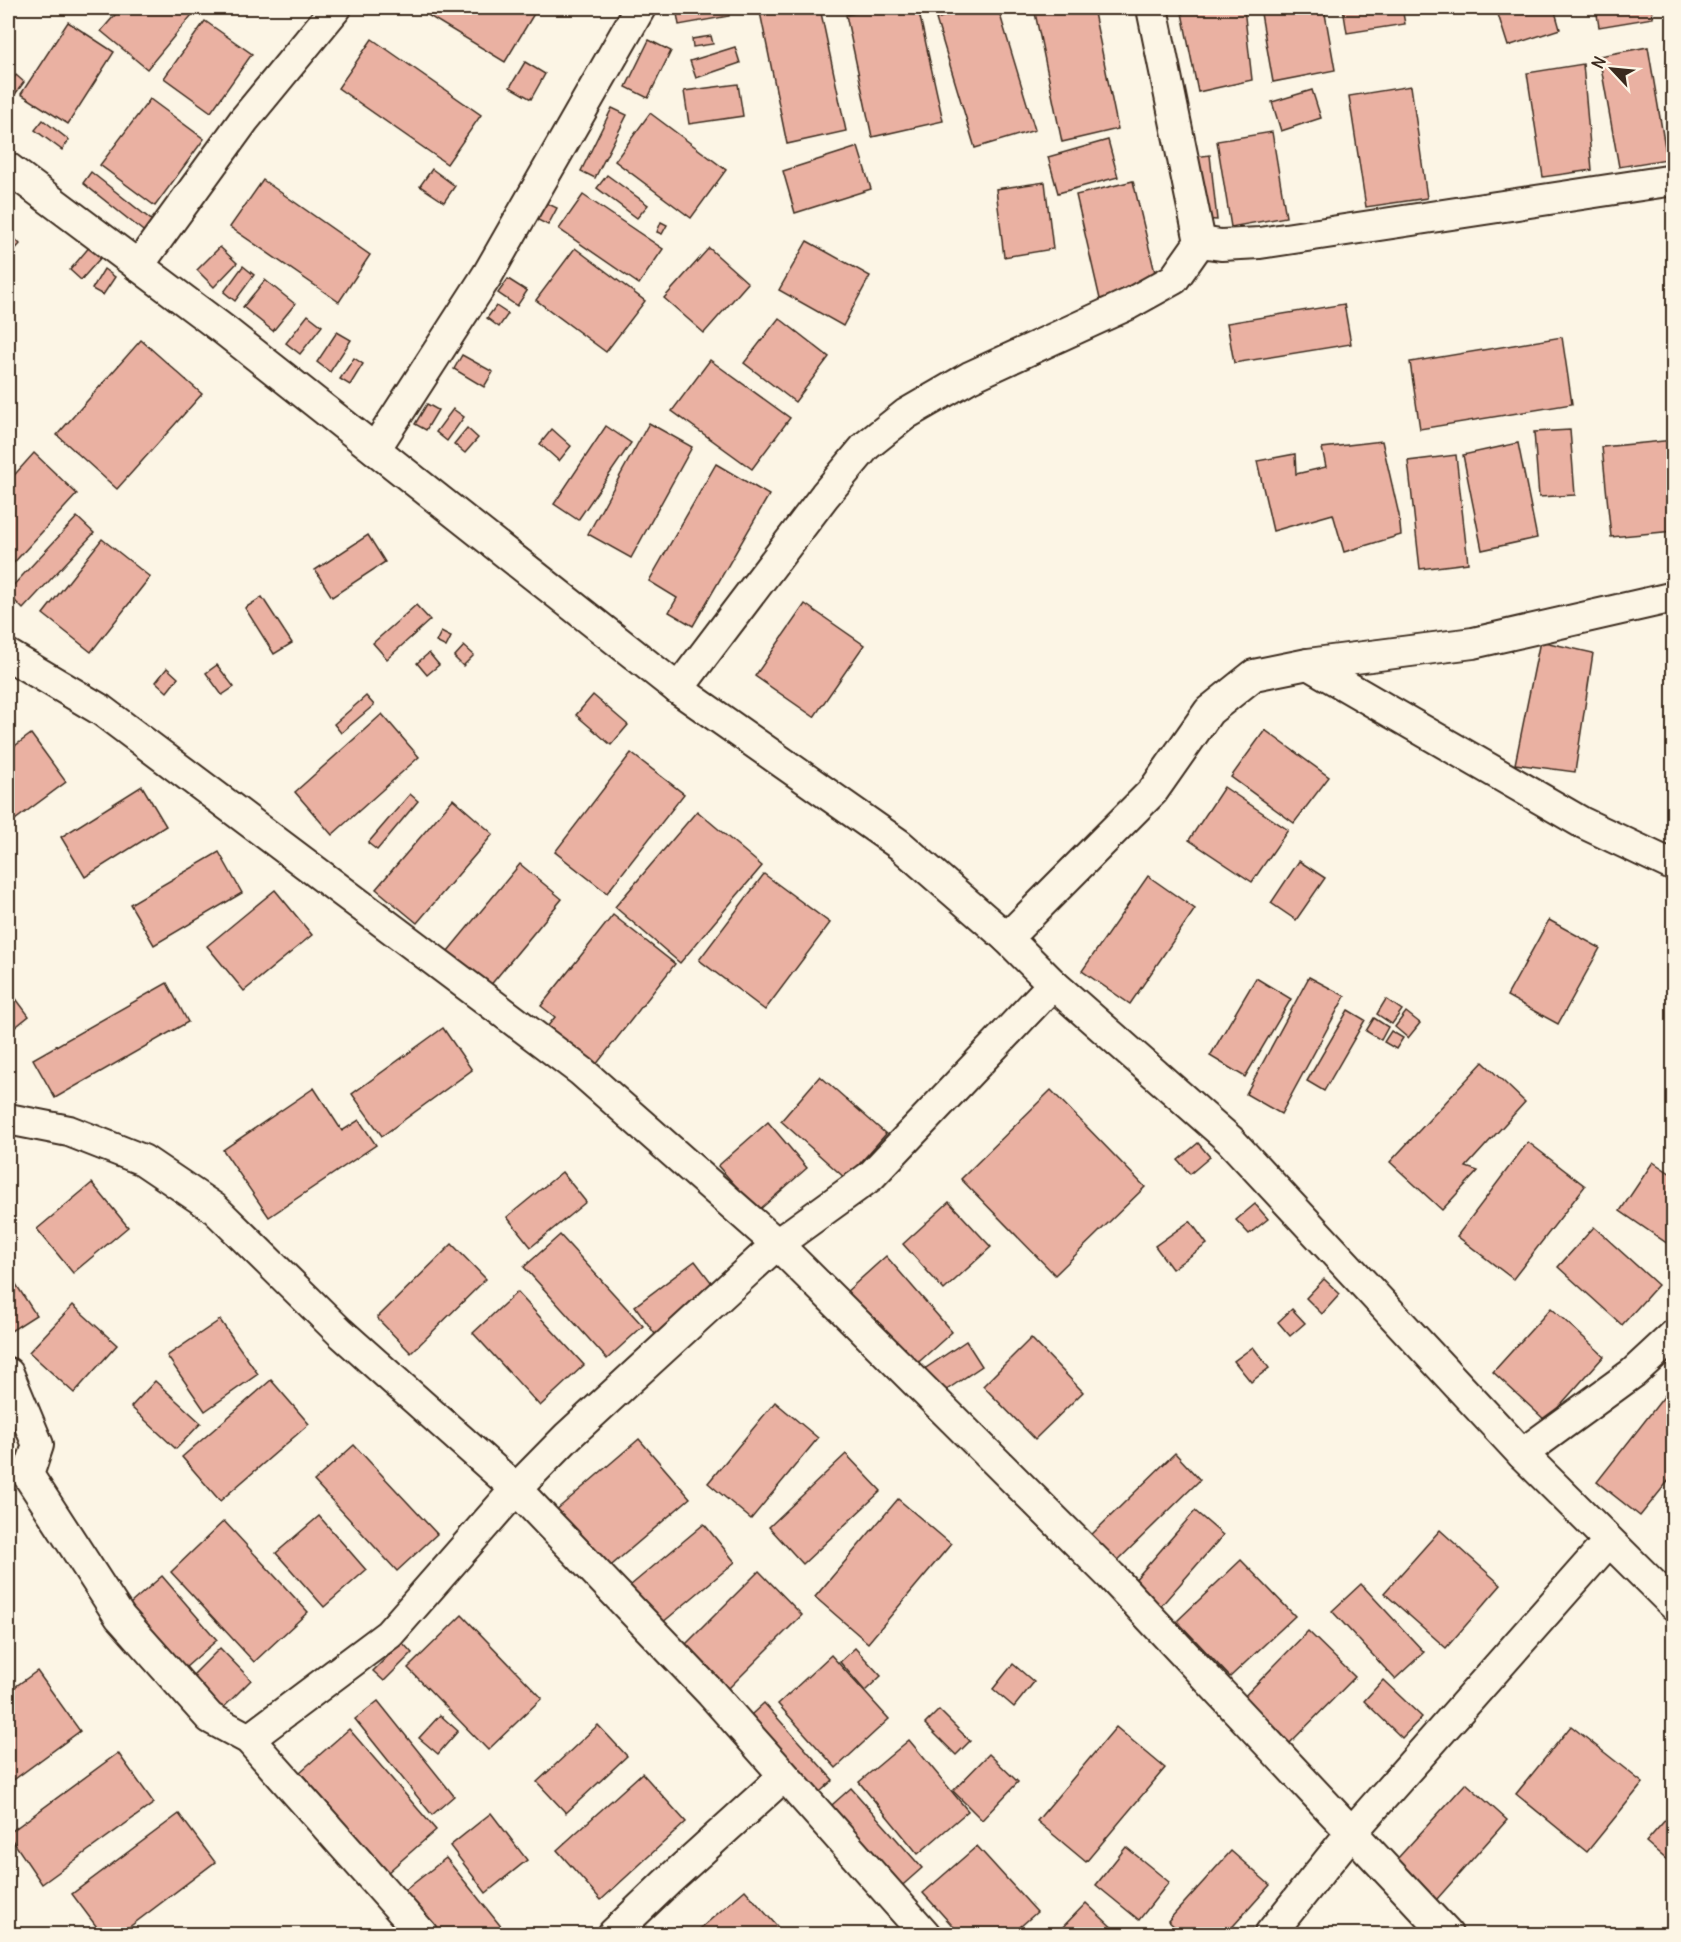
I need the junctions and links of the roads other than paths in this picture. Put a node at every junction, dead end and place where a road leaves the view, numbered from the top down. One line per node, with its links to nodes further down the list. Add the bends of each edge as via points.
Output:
1 (336, 8): 7 (street, via 244,120)
2 (640, 8): 8 (street, via 488,274)
3 (1152, 8): 6 (street)
4 (8, 168): 7 (street)
5 (1674, 180): 6 (street, via 1260,243)
6 (1200, 242): 12 (street, via 1174,279 1129,304 970,377 906,414 866,446)
7 (138, 266): 8 (street)
8 (375, 449): 12 (street)
9 (1674, 597): 11 (street, via 1473,643)
10 (8, 655): 17 (street, via 101,710 581,1071)
11 (1308, 664): 13 (street, via 1581,822); 14 (street, via 1254,675 1209,711 1153,791)
12 (678, 689): 14 (street, via 900,845)
13 (1674, 866)
14 (1007, 938): 15 (street)
15 (1053, 984): 17 (street, via 871,1176); 20 (street, via 1230,1140)
16 (8, 1119): 22 (street, via 69,1131 143,1160 214,1208 340,1332)
17 (777, 1244): 22 (street, via 568,1436); 27 (street, via 1111,1575)
18 (1674, 1335): 20 (street, via 1633,1373)
19 (8, 1373): 21 (street, via 38,1445)
20 (1522, 1454): 23 (street)
21 (18, 1479): 25 (street, via 120,1617 210,1718)
22 (516, 1489): 25 (street, via 388,1634); 26 (street, via 711,1693)
23 (1609, 1541): 24 (street); 27 (street)
24 (1674, 1605)
25 (249, 1738): 28 (street)
26 (784, 1776): 29 (street); 30 (street)
27 (1351, 1833): 31 (street); 32 (street)
28 (422, 1935)
29 (613, 1935)
30 (925, 1935)
31 (1270, 1935)
32 (1447, 1935)

